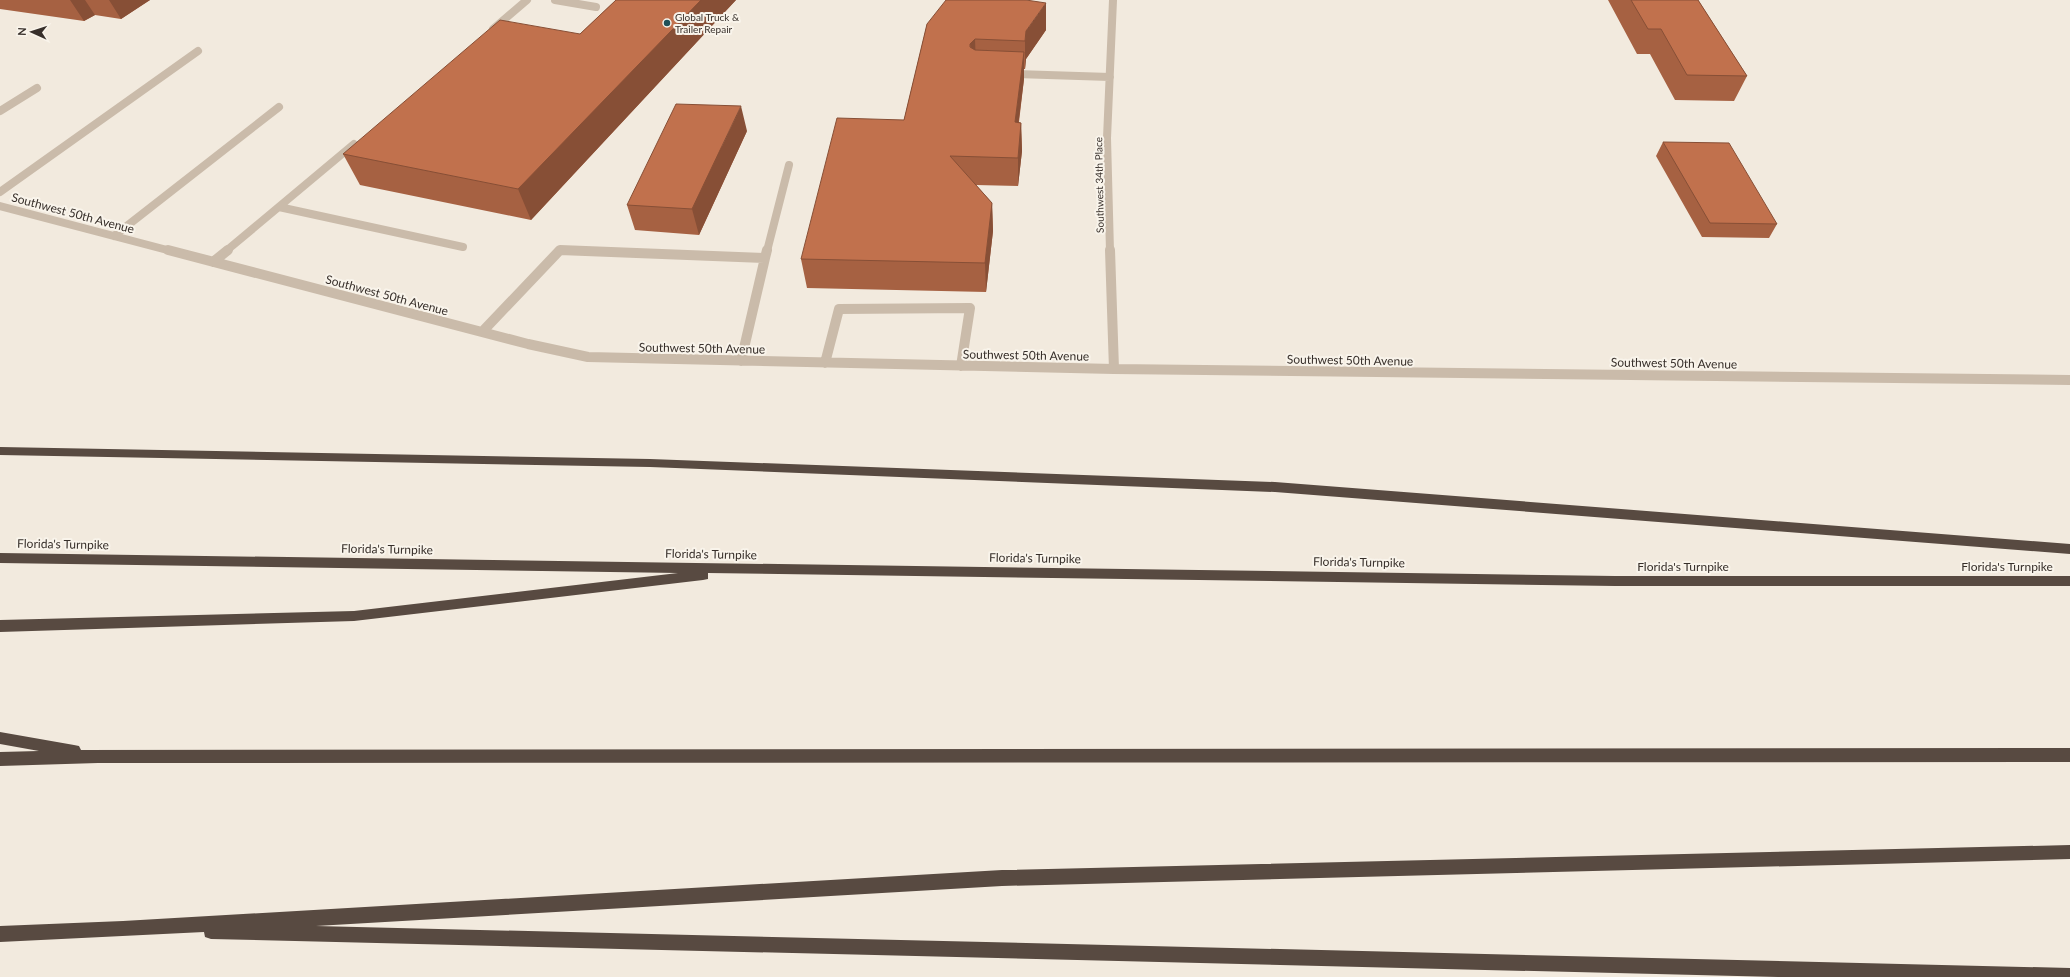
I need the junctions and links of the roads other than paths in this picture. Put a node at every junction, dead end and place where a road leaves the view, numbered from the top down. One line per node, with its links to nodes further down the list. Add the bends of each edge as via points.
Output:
1 (528, 0): 5 (street)
2 (555, 0): 4 (street)
3 (1113, 0): 8 (street, Southwest 34th Place)
4 (596, 7)
5 (485, 35)
6 (198, 51): 14 (street)
7 (1007, 73): 8 (street)
8 (1110, 77): 25 (street, Southwest 34th Place, via 1107,138)
9 (37, 88): 11 (street)
10 (279, 107): 17 (street)
11 (0, 111)
12 (358, 141): 16 (street)
13 (789, 165): 19 (street)
14 (0, 192)
15 (0, 206): 17 (street, Southwest 50th Avenue)
16 (279, 207): 18 (street); 20 (street)
17 (114, 236): 20 (street, Southwest 50th Avenue)
18 (463, 247)
19 (765, 258): 21 (street, via 560,250); 22 (street)
20 (213, 262): 21 (street, Southwest 50th Avenue)
21 (482, 332): 22 (street, Southwest 50th Avenue, via 588,357)
22 (741, 361): 23 (street, Southwest 50th Avenue)
23 (825, 363): 24 (street, Southwest 50th Avenue); 24 (street, via 839,309 970,308)
24 (961, 366): 25 (street, Southwest 50th Avenue)
25 (1114, 369): 26 (street, Southwest 50th Avenue)
26 (2070, 380)
27 (0, 451): 28 (highway, via 650,463 1275,487)
28 (2070, 549)
29 (0, 558): 30 (highway, Florida's Turnpike)
30 (750, 570): 31 (highway, Florida's Turnpike, via 1615,581); 32 (highway, via 354,616)
31 (2070, 581)
32 (0, 626)
33 (0, 738): 35 (highway)
34 (2070, 755): 35 (highway)
35 (98, 756): 36 (highway)
36 (0, 759)
37 (2070, 852): 38 (highway, via 1002,878)
38 (123, 929): 39 (highway); 40 (highway)
39 (0, 934)
40 (2070, 976)

